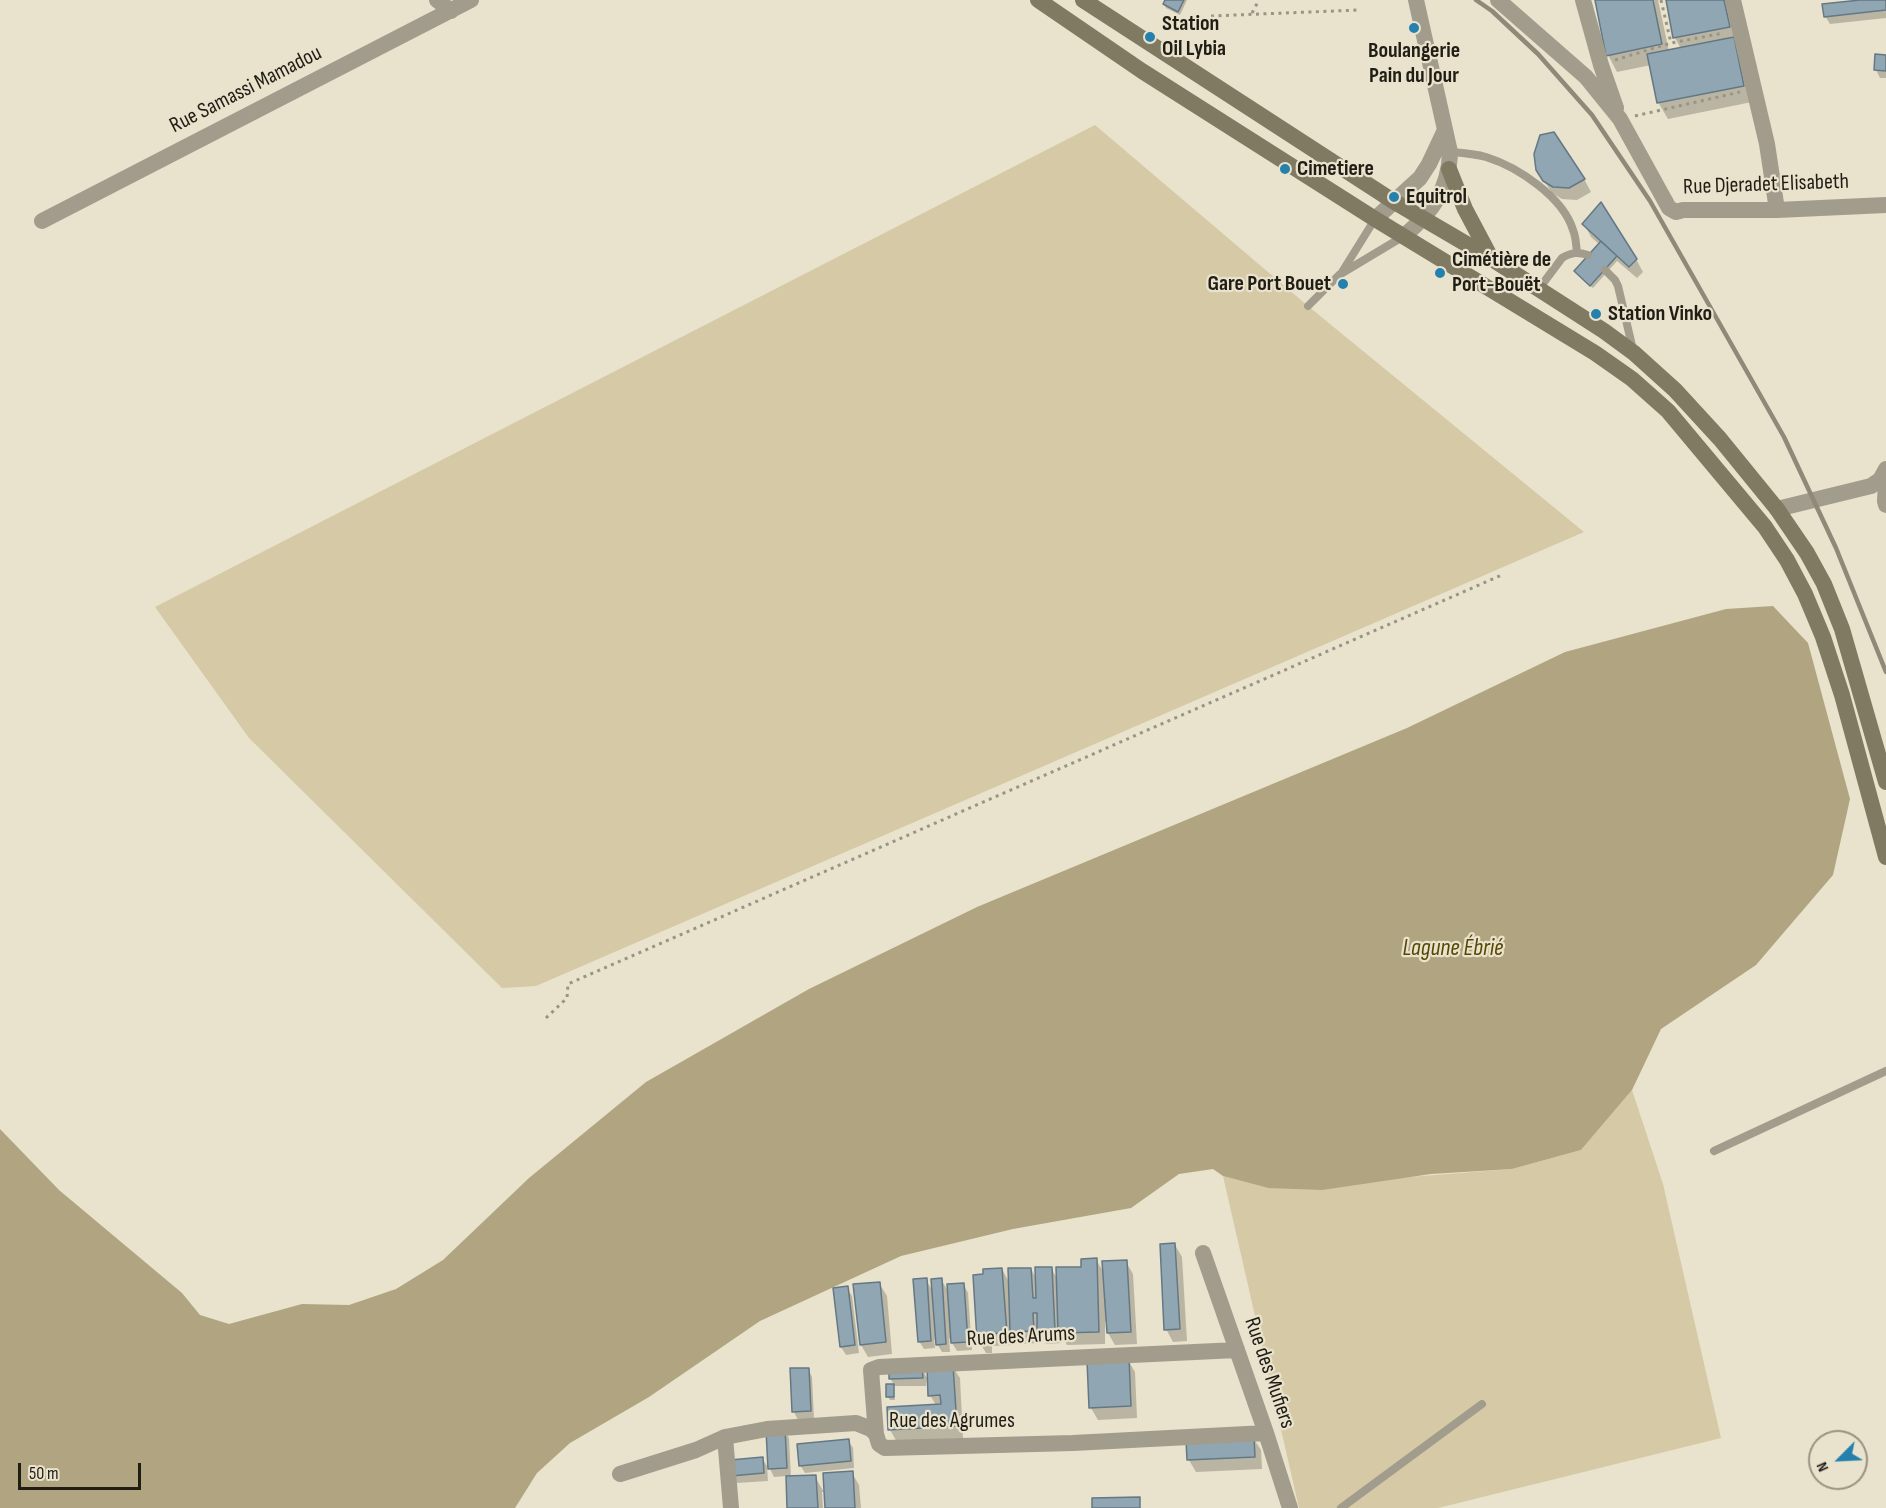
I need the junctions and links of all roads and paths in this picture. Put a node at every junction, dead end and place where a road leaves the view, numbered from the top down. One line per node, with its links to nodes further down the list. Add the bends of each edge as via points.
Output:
1 (437, 0): 12 (street)
2 (471, 0): 12 (street, Rue Samassi Mamadou)
3 (1038, 0): 25 (main road)
4 (1083, 0): 22 (main road)
5 (1259, 0): 13 (path)
6 (1416, 0): 20 (street)
7 (1498, 0): 19 (street, Rue Djeradet Elisabeth, via 1586,77)
8 (1583, 0): 17 (street)
9 (1661, 0): 16 (path)
10 (1733, 0): 15 (street)
11 (1359, 10): 13 (path)
12 (451, 11): 27 (street, Rue Samassi Mamadou)
13 (1252, 13): 14 (path)
14 (1211, 16)
15 (1741, 29): 16 (path); 18 (street)
16 (1671, 43): 17 (path)
17 (1601, 64): 19 (street)
18 (1753, 89): 19 (path); 24 (street, via 1767,144)
19 (1620, 119): 24 (street, Rue Djeradet Elisabeth, via 1670,208 1676,212)
20 (1445, 130): 21 (street); 22 (street, via 1419,178)
21 (1450, 160): 26 (street, via 1442,191); 29 (lane, via 1484,156 1519,171 1546,192 1570,222); 31 (main road, via 1465,209)
22 (1393, 201): 25 (street); 26 (main road)
23 (1886, 205): 24 (street, Rue Djeradet Elisabeth)
24 (1777, 210)
25 (1375, 219): 28 (main road); 33 (lane)
26 (1424, 219): 28 (street); 31 (main road)
27 (42, 221)
28 (1404, 236): 33 (lane); 43 (main road, via 1632,379 1668,411 1766,527 1806,594 1823,637)
29 (1577, 252): 30 (lane); 34 (lane, via 1562,258)
30 (1588, 255)
31 (1492, 259): 34 (main road)
32 (1605, 270): 36 (lane, via 1616,280)
33 (1340, 275): 35 (lane)
34 (1538, 290): 36 (main road)
35 (1308, 306)
36 (1634, 353): 40 (main road, via 1713,431)
37 (1886, 469): 40 (street, via 1880,480 1870,486)
38 (1886, 482): 39 (street)
39 (1886, 505)
40 (1777, 509): 42 (main road, via 1824,584 1842,628)
41 (1504, 574): 44 (path, via 568,984 567,998)
42 (1886, 782)
43 (1886, 857)
44 (546, 1018)
45 (1886, 1071): 46 (lane)
46 (1714, 1151)
47 (1203, 1253): 48 (street, Rue des Mufiers)
48 (1238, 1350): 50 (street, Rue des Mufiers); 51 (street, Rue des Arums, via 879,1367 872,1370)
49 (1482, 1404): 56 (lane)
50 (1266, 1433): 51 (street, Rue des Agrumes, via 885,1448); 55 (street, Rue des Mufiers)
51 (876, 1434): 52 (street, Rue des Agrumes, via 868,1426 856,1423 767,1429)
52 (725, 1437): 53 (street, Rue des Agrumes); 54 (street)
53 (620, 1474)
54 (730, 1508)
55 (1290, 1508)
56 (1341, 1508)

